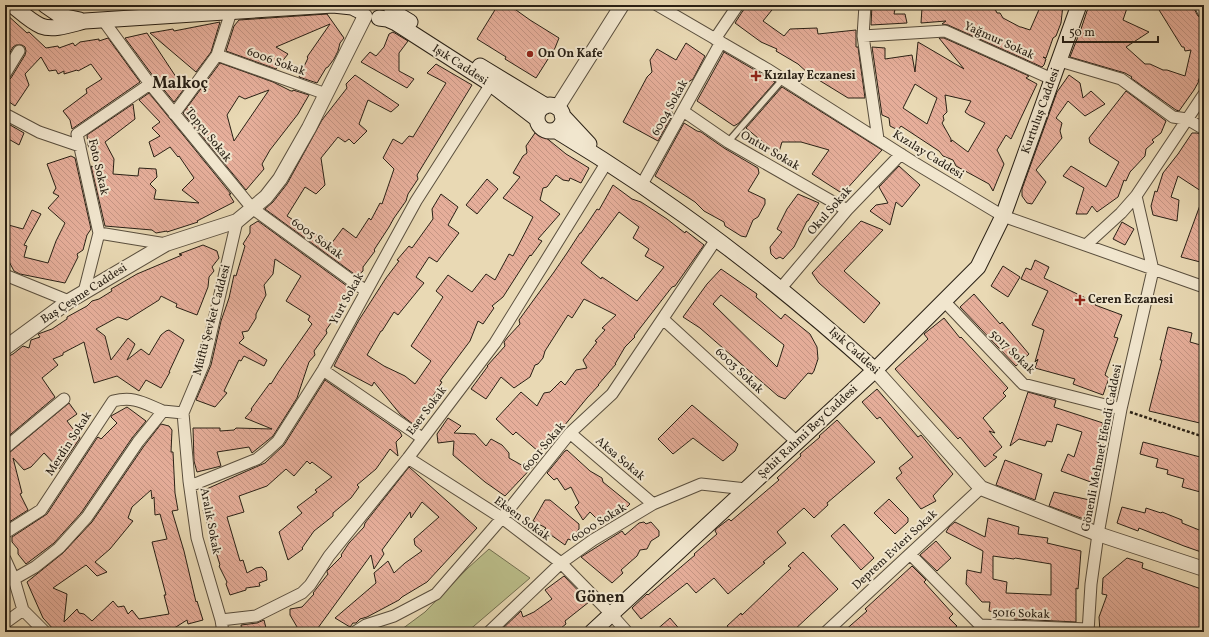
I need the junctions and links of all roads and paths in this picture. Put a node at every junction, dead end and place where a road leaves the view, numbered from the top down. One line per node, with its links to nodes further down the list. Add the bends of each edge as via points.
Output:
1 (12, 5): 16 (main road, via 42,26 57,27)
2 (45, 5): 16 (main road, via 61,16)
3 (389, 5): 13 (main road, via 386,12); 29 (main road, Işık Caddesi, via 395,13)
4 (622, 5): 29 (street)
5 (657, 5): 18 (street, Kızılay Caddesi)
6 (738, 5): 18 (street, 6004 Sokak)
7 (865, 5): 17 (street)
8 (1079, 5): 21 (main road, Kurtuluş Caddesi)
9 (1200, 5): 14 (street)
10 (316, 6): 11 (main road, Işık Caddesi); 13 (main road, Işık Caddesi, via 346,6)
11 (248, 8): 12 (main road, Işık Caddesi)
12 (231, 12): 15 (main road, Işık Caddesi); 20 (street)
13 (366, 12): 26 (main road, Işık Caddesi, via 396,23); 27 (street)
14 (1204, 13)
15 (103, 20): 16 (main road, Işık Caddesi); 25 (street, Topçu Sokak)
16 (85, 21)
17 (863, 36): 24 (street, Yağmur Sokak, via 945,31); 37 (street)
18 (718, 40): 23 (street, Kızılay Caddesi); 30 (street, 6004 Sokak)
19 (19, 51): 22 (street)
20 (216, 55): 27 (street, 6006 Sokak); 32 (street)
21 (1060, 61): 24 (main road, Kurtuluş Caddesi); 33 (street, via 1121,79 1172,117)
22 (5, 74)
23 (783, 79): 37 (street, Kızılay Caddesi); 38 (lane)
24 (1052, 79): 46 (main road, Kurtuluş Caddesi)
25 (150, 84): 32 (street, Topçu Sokak); 39 (street, Foto Sokak, via 77,134)
26 (490, 84): 34 (main road, Işık Caddesi); 56 (street, Yurt Sokak, via 416,200)
27 (326, 94): 44 (street, via 280,179 266,197)
28 (1204, 94): 33 (street)
29 (555, 110): 34 (main road, via 539,111); 36 (main road, via 561,124); 41 (main road, Işık Caddesi)
30 (683, 112): 38 (street, Ontur Sokak); 42 (street, 6004 Sokak)
31 (5, 114): 39 (street, via 39,132)
32 (174, 114): 44 (street, Topçu Sokak)
33 (1187, 119): 35 (street); 43 (street)
34 (537, 120): 36 (main road, Işık Caddesi, via 543,129)
35 (1204, 129)
36 (555, 130): 41 (main road, Işık Caddesi)
37 (878, 139): 40 (street, Kızılay Caddesi)
38 (728, 142): 45 (street, Ontur Sokak)
39 (80, 146): 48 (street, Foto Sokak)
40 (901, 154): 45 (street, Okul Sokak); 46 (street, Kızılay Caddesi)
41 (606, 162): 42 (main road, Işık Caddesi); 70 (street, Eser Sokak, via 495,343)
42 (641, 186): 49 (main road, Işık Caddesi)
43 (1136, 196): 51 (street); 52 (street)
44 (252, 208): 47 (street); 56 (street, 6005 Sokak)
45 (847, 210): 55 (street, Okul Sokak)
46 (1003, 216): 51 (street, Kızılay Caddesi); 59 (main road, Şehit Rahmi Bey Caddesi, via 978,267)
47 (237, 221): 50 (street, Baş Çeşme Caddesi); 67 (street, Müftü Şevket Caddesi, via 204,363)
48 (99, 233): 50 (street, Baş Çeşme Caddesi); 57 (street, Foto Sokak)
49 (717, 238): 55 (main road, Işık Caddesi); 60 (street, 6001 Sokak)
50 (166, 244): 57 (street, Baş Çeşme Caddesi)
51 (1086, 245): 52 (street, Kızılay Caddesi)
52 (1153, 270): 54 (street, Kızılay Caddesi); 65 (street, Gönenli Mehmet Efendi Caddesi)
53 (5, 275): 58 (street)
54 (1204, 287)
55 (781, 288): 63 (main road, Işık Caddesi)
56 (366, 291): 62 (street, Yurt Sokak)
57 (84, 292): 58 (street, Baş Çeşme Caddesi)
58 (69, 301): 61 (street, Baş Çeşme Caddesi)
59 (944, 301): 63 (main road, Şehit Rahmi Bey Caddesi); 65 (street, 5017 Sokak, via 1023,384)
60 (663, 319): 68 (street, 6001 Sokak, via 612,394); 71 (street, 6003 Sokak)
61 (5, 348)
62 (323, 370): 70 (street); 74 (street, Yurt Sokak, via 278,441 267,451 257,459)
63 (876, 370): 71 (main road, Şehit Rahmi Bey Caddesi); 75 (street, Işık Caddesi)
64 (64, 399): 72 (street)
65 (1121, 409): 69 (path); 80 (street, Gönenli Mehmet Efendi Caddesi)
66 (163, 411): 67 (street); 79 (street, Merdin Sokak, via 136,399 123,398 113,401 41,510); 85 (street, via 138,442 87,517 58,548)
67 (183, 413): 74 (street, Aralık Sokak)
68 (570, 433): 77 (street, Aksa Sokak); 78 (street, 6001 Sokak)
69 (1204, 436)
70 (422, 438): 73 (street, Eser Sokak)
71 (797, 442): 76 (main road, Şehit Rahmi Bey Caddesi)
72 (5, 448)
73 (408, 458): 78 (street, Eksen Sokak); 88 (street, Eser Sokak, via 302,593 256,616)
74 (190, 486): 88 (street, Aralık Sokak, via 197,538)
75 (981, 488): 80 (street, Işık Caddesi); 81 (street, Deprem Evleri Sokak)
76 (746, 489): 77 (street, 6000 Sokak, via 701,484); 87 (main road, Şehit Rahmi Bey Caddesi)
77 (653, 504): 83 (street, 6000 Sokak, via 593,540)
78 (502, 518): 83 (street, Eksen Sokak); 90 (street, 6001 Sokak, via 436,594)
79 (5, 533)
80 (1098, 534): 84 (street, Işık Caddesi); 92 (street, Gönenli Mehmet Efendi Caddesi)
81 (910, 554): 91 (street, 5016 Sokak); 99 (street, Deprem Evleri Sokak)
82 (5, 559): 85 (street)
83 (561, 563): 87 (street, Eksen Sokak); 96 (street, 6000 Sokak)
84 (1204, 569)
85 (14, 580): 86 (street)
86 (23, 610): 89 (street); 93 (street)
87 (611, 614): 97 (main road, Şehit Rahmi Bey Caddesi); 98 (street, Eksen Sokak)
88 (221, 620): 94 (street, Aralık Sokak)
89 (5, 623)
90 (369, 628): 95 (street, 6001 Sokak)
91 (978, 629): 92 (street, 5016 Sokak)
92 (1088, 631)
93 (45, 632)
94 (223, 632)
95 (355, 632)
96 (489, 632)
97 (592, 632)
98 (628, 632)
99 (826, 632)

